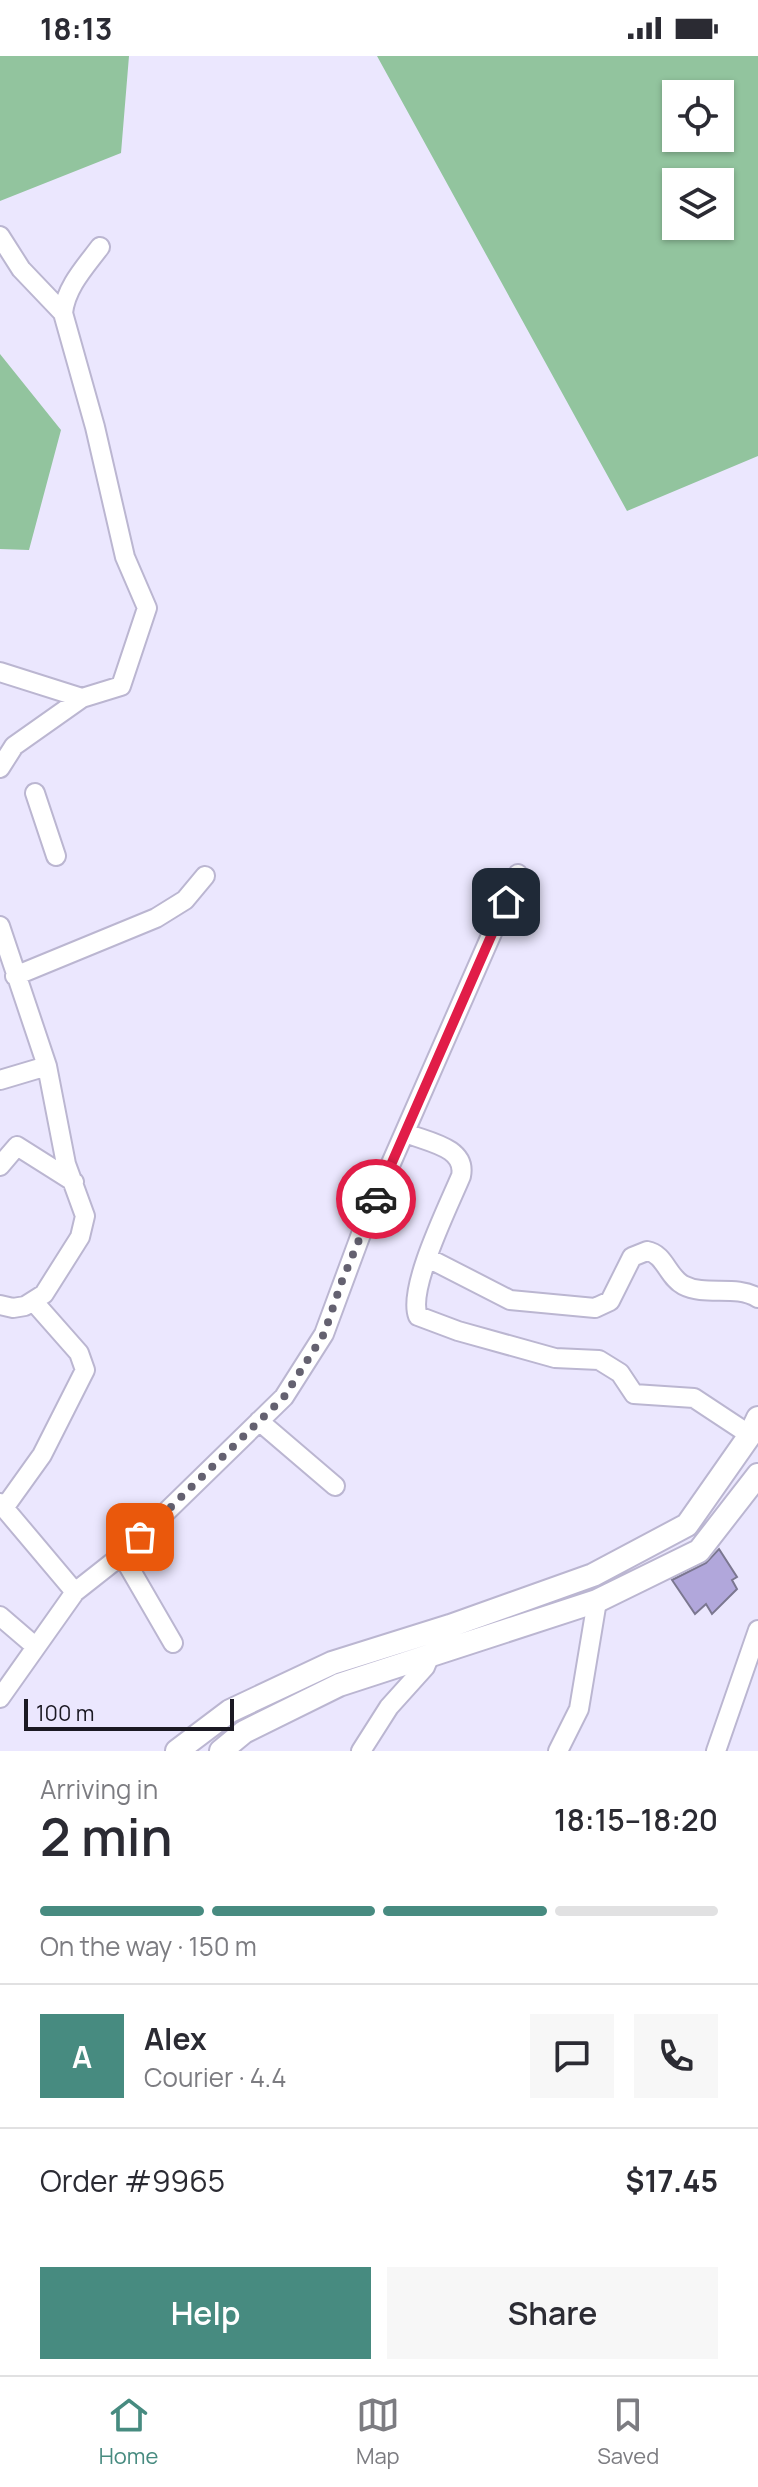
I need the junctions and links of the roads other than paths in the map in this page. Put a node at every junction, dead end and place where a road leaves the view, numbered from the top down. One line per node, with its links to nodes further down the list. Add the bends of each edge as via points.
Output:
1 (0, 236): 4 (street)
2 (100, 247): 5 (street, via 72,285)
3 (0, 261): 4 (street)
4 (21, 269): 5 (street)
5 (63, 313): 7 (street, via 125,557 147,608 121,686)
6 (0, 672): 7 (street)
7 (82, 698): 8 (street, via 14,746)
8 (0, 768)
9 (35, 793): 10 (street)
10 (56, 856)
11 (518, 874): 17 (street)
12 (205, 876): 14 (street, via 185,900 156,918)
13 (0, 926): 14 (street)
14 (15, 976): 15 (street)
15 (47, 1066): 16 (street); 19 (street)
16 (0, 1080)
17 (406, 1133): 20 (street, via 451,1151 462,1167); 24 (street, via 367,1218 324,1334 284,1397)
18 (0, 1166): 19 (street, via 17,1146)
19 (74, 1182): 22 (street, via 85,1216 83,1231)
20 (428, 1258): 21 (street, via 510,1300 595,1308 610,1301 632,1257 647,1251 659,1256 682,1284); 25 (street, via 415,1308 423,1320 555,1358 599,1360 620,1373 634,1394 694,1398)
21 (758, 1298)
22 (34, 1302): 23 (street, via 13,1308); 28 (street, via 79,1353 85,1370 42,1455)
23 (0, 1305)
24 (259, 1421): 27 (street); 29 (street)
25 (755, 1430): 38 (main road, via 687,1525 593,1575 332,1663 230,1711)
26 (758, 1475): 31 (main road, via 699,1551)
27 (335, 1486)
28 (2, 1505): 30 (street)
29 (122, 1555): 30 (street); 34 (street)
30 (75, 1592): 35 (street)
31 (597, 1601): 36 (main road); 41 (street, via 579,1709)
32 (0, 1616): 35 (street)
33 (758, 1630): 42 (street)
34 (173, 1643)
35 (36, 1647): 37 (street)
36 (430, 1655): 39 (main road, via 339,1685 244,1732); 40 (street)
37 (1, 1696)
38 (177, 1751)
39 (221, 1751)
40 (361, 1751)
41 (558, 1751)
42 (716, 1751)

